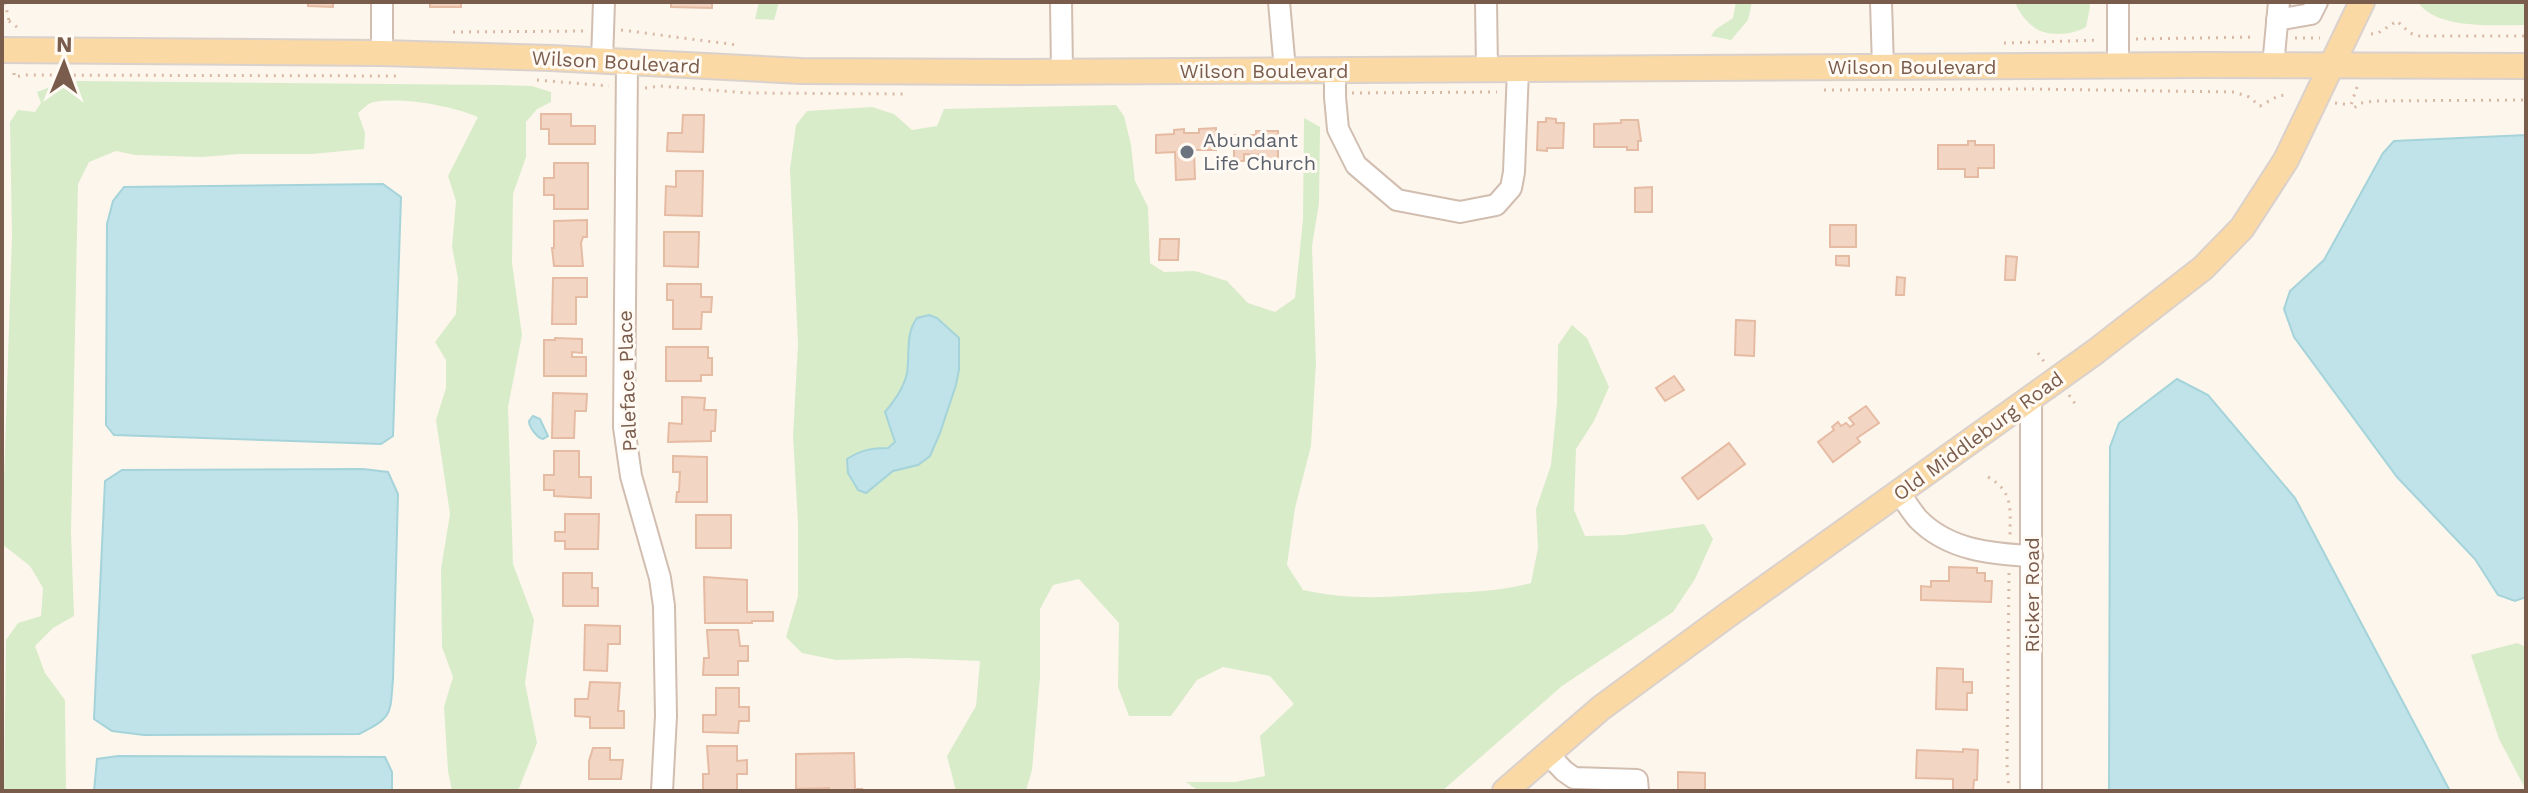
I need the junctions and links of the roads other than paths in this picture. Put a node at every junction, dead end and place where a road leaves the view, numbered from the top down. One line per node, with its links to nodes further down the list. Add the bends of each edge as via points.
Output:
1 (382, 2): 12 (street)
2 (604, 2): 13 (street)
3 (1061, 2): 24 (street)
4 (1279, 2): 22 (street)
5 (1486, 2): 20 (street)
6 (1881, 2): 19 (street)
7 (2118, 2): 16 (street)
8 (2317, 2): 10 (street, via 2311,14)
9 (2362, 2): 15 (main road, Old Middleburg Road)
10 (2278, 11): 17 (street)
11 (2, 50): 12 (main road, Wilson Boulevard)
12 (382, 53): 13 (main road, Wilson Boulevard)
13 (602, 61): 14 (main road, Wilson Boulevard)
14 (627, 62): 24 (main road, Wilson Boulevard, via 801,71); 30 (street, Paleface Place, via 624,427 664,606)
15 (2332, 65): 17 (main road, Wilson Boulevard); 18 (main road, Wilson Boulevard); 25 (main road, Old Middleburg Road, via 2286,160 2242,228 2190,280)
16 (2118, 66): 17 (main road, Wilson Boulevard); 19 (main road, Wilson Boulevard)
17 (2273, 66)
18 (2526, 66)
19 (1883, 67): 21 (main road, Wilson Boulevard)
20 (1487, 69): 21 (main road, Wilson Boulevard); 23 (main road, Wilson Boulevard)
21 (1518, 69): 23 (street, via 1511,188 1496,205 1460,212 1397,200 1356,165 1338,129)
22 (1285, 70): 23 (main road, Wilson Boulevard); 24 (main road, Wilson Boulevard)
23 (1335, 70)
24 (1062, 72)
25 (2031, 398): 26 (main road, Old Middleburg Road); 27 (street, Ricker Road)
26 (1899, 492): 27 (street, via 1916,517 1949,540 1971,550); 28 (main road, Old Middleburg Road)
27 (2032, 556): 33 (street, Ricker Road)
28 (1547, 753): 29 (street, via 1564,771); 31 (main road, Old Middleburg Road)
29 (1567, 785): 32 (street, via 1637,780)
30 (662, 791)
31 (1505, 791)
32 (1638, 791)
33 (2031, 791)

